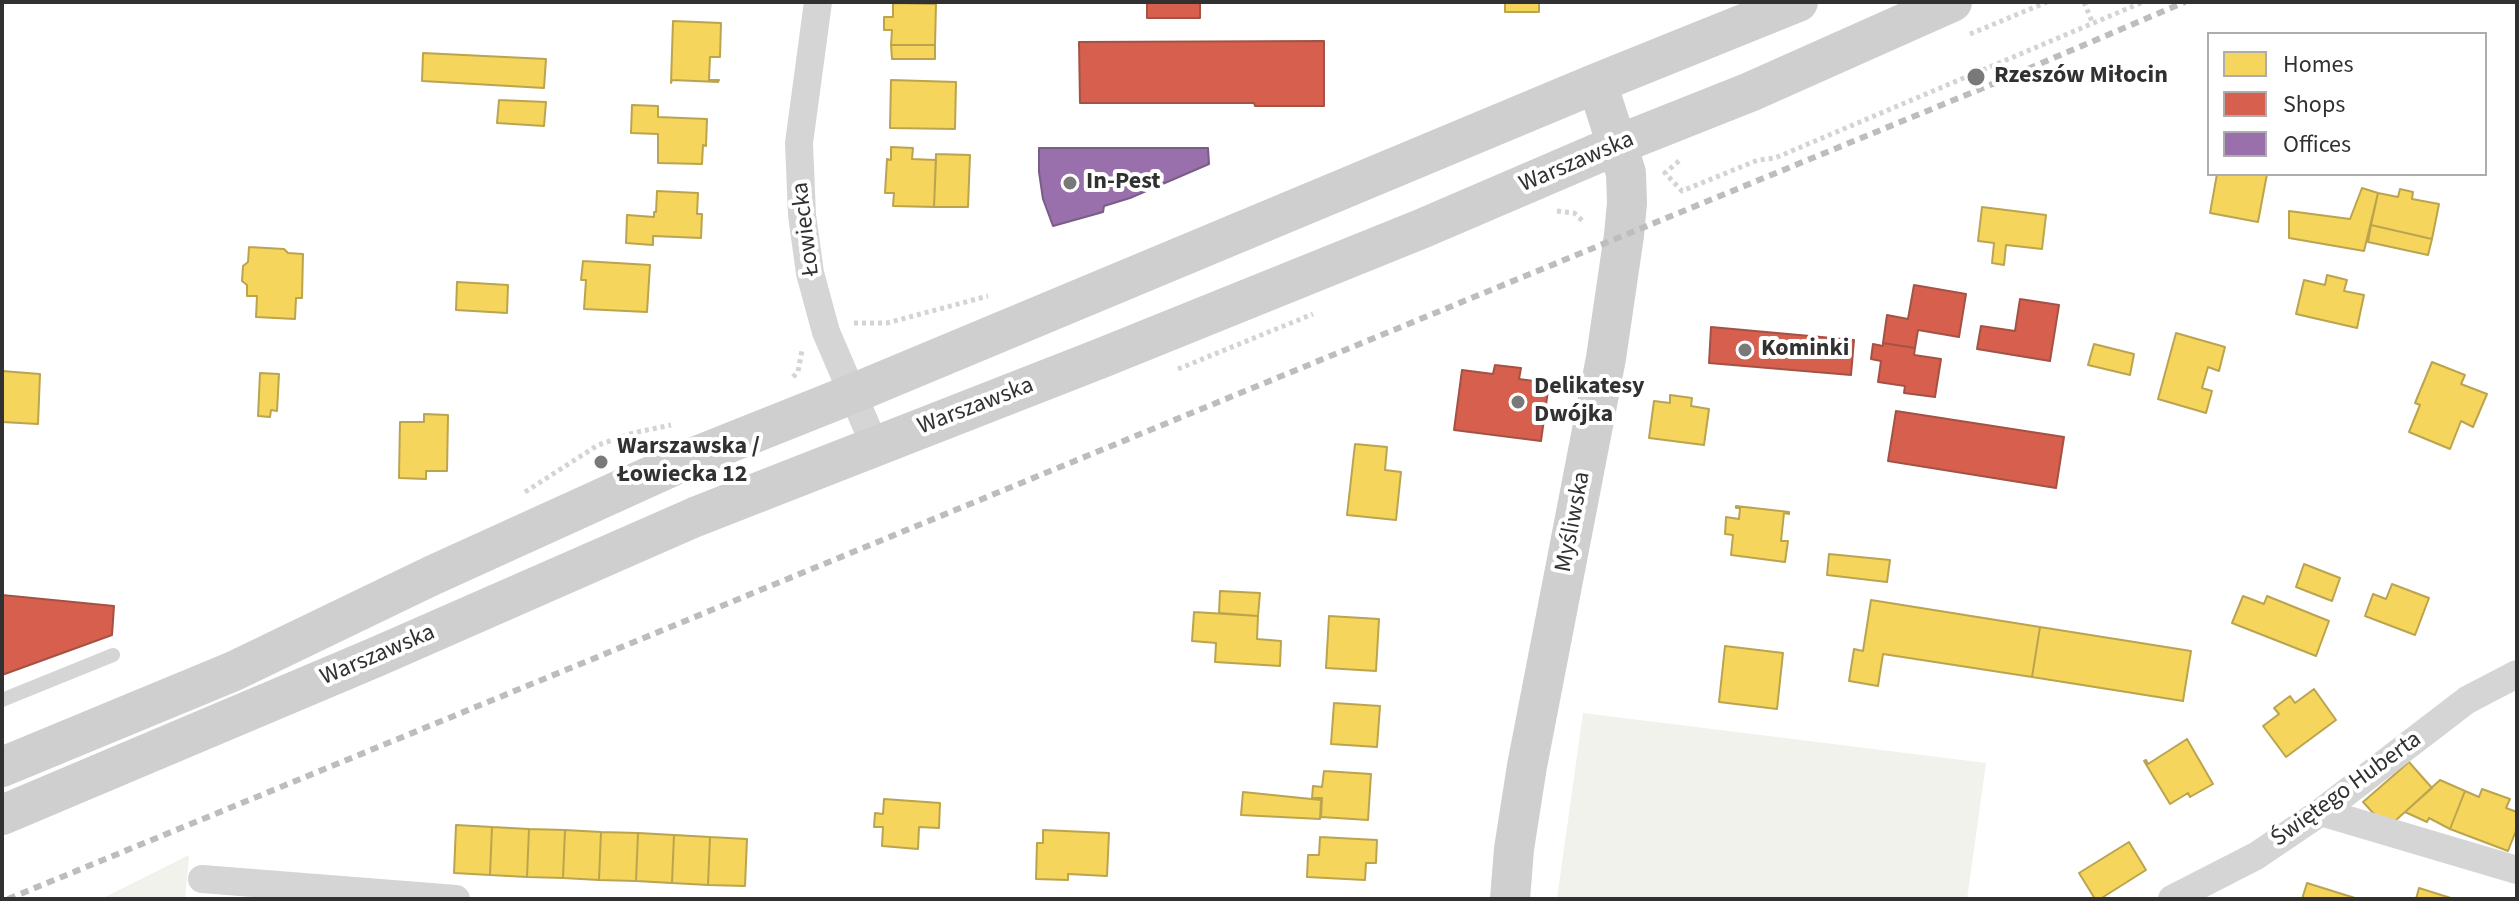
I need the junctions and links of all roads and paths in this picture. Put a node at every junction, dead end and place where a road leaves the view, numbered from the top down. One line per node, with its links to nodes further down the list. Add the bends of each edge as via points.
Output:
1 (818, 2): 12 (street, Łowiecka, via 799,143 802,215 826,332)
2 (1798, 2): 7 (main road, Warszawska)
3 (1952, 2): 8 (main road, Warszawska)
4 (2084, 2): 6 (path)
5 (2143, 2): 6 (path)
6 (2093, 24): 9 (path, via 1775,158 1682,191)
7 (1597, 83): 8 (main road, Myśliwska); 12 (main road, Warszawska)
8 (1619, 144): 14 (main road, Warszawska); 25 (main road, Myśliwska, via 1627,203 1613,316 1527,766)
9 (1665, 173)
10 (803, 343): 11 (path, via 798,372)
11 (788, 383)
12 (852, 394): 14 (street, Łowiecka); 19 (main road, Warszawska, via 684,461 234,671)
13 (685, 422): 15 (path, via 598,445)
14 (875, 446): 21 (main road, Warszawska, via 695,517)
15 (523, 493)
16 (113, 655): 18 (lane)
17 (2517, 674): 20 (street, Świętego Huberta, via 2467,700)
18 (2, 700)
19 (2, 767)
20 (2321, 812): 22 (street); 26 (street, Świętego Huberta, via 2256,856)
21 (2, 815)
22 (2517, 870)
23 (202, 879): 24 (street)
24 (456, 899)
25 (1510, 899)
26 (2172, 899)

